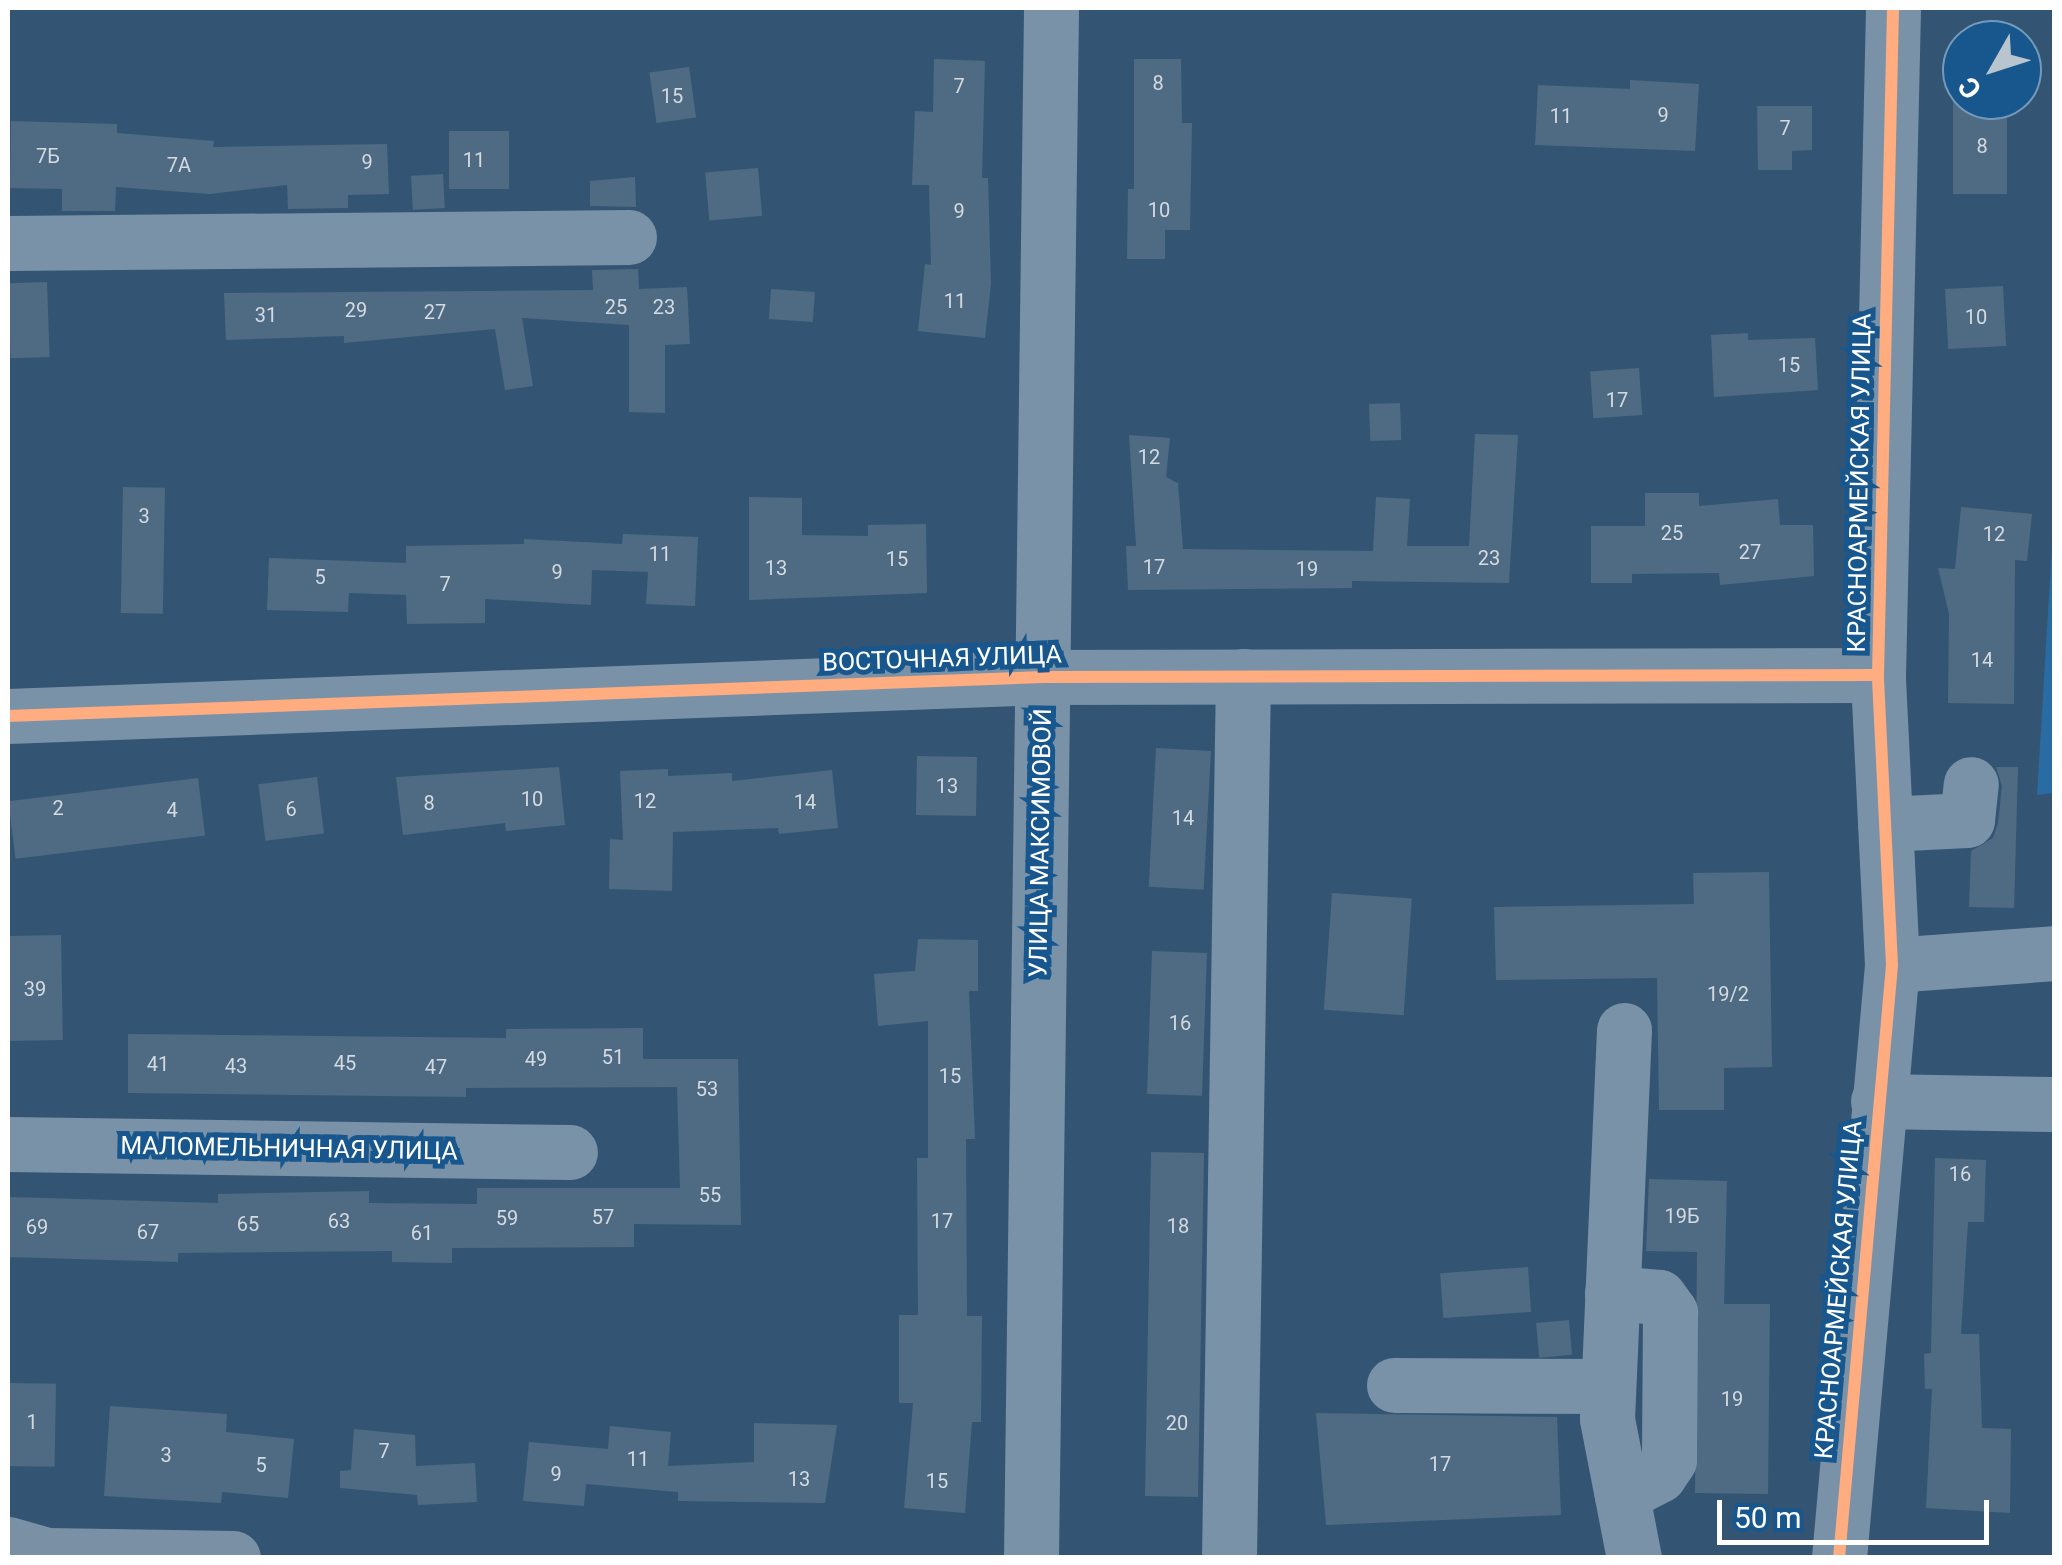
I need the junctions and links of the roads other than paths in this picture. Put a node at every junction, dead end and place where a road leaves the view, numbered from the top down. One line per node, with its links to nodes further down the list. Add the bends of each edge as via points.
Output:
1 (1052, 8): 7 (street, УЛИЦА МАКСИМОВОЙ)
2 (1892, 8): 5 (street, КРАСНОАРМЕЙСКАЯ УЛИЦА)
3 (629, 238): 4 (street)
4 (8, 243)
5 (1878, 675): 6 (street, ВОСТОЧНАЯ УЛИЦА); 10 (street, КРАСНОАРМЕЙСКАЯ УЛИЦА)
6 (1243, 676): 7 (street, ВОСТОЧНАЯ УЛИЦА); 26 (street)
7 (1044, 677): 8 (street, ВОСТОЧНАЯ УЛИЦА); 25 (street, УЛИЦА МАКСИМОВОЙ)
8 (8, 716)
9 (1971, 784): 10 (street, via 1967,820)
10 (1885, 824): 12 (street, КРАСНОАРМЕЙСКАЯ УЛИЦА)
11 (2054, 953): 12 (street)
12 (1892, 964): 14 (street, КРАСНОАРМЕЙСКАЯ УЛИЦА)
13 (1624, 1030): 18 (street)
14 (1878, 1101): 15 (street); 28 (street, КРАСНОАРМЕЙСКАЯ УЛИЦА)
15 (2054, 1104)
16 (8, 1144): 17 (street, МАЛОМЕЛЬНИЧНАЯ УЛИЦА)
17 (570, 1152)
18 (1612, 1294): 20 (street); 21 (street, via 1659,1297 1670,1312 1674,1442 1659,1475)
19 (1394, 1385): 20 (street)
20 (1607, 1386): 21 (street)
21 (1622, 1494): 27 (street)
22 (8, 1544): 23 (main road, via 47,1556)
23 (204, 1557): 24 (main road)
24 (232, 1558)
25 (1031, 1558)
26 (1228, 1558)
27 (1634, 1558)
28 (1839, 1558)

